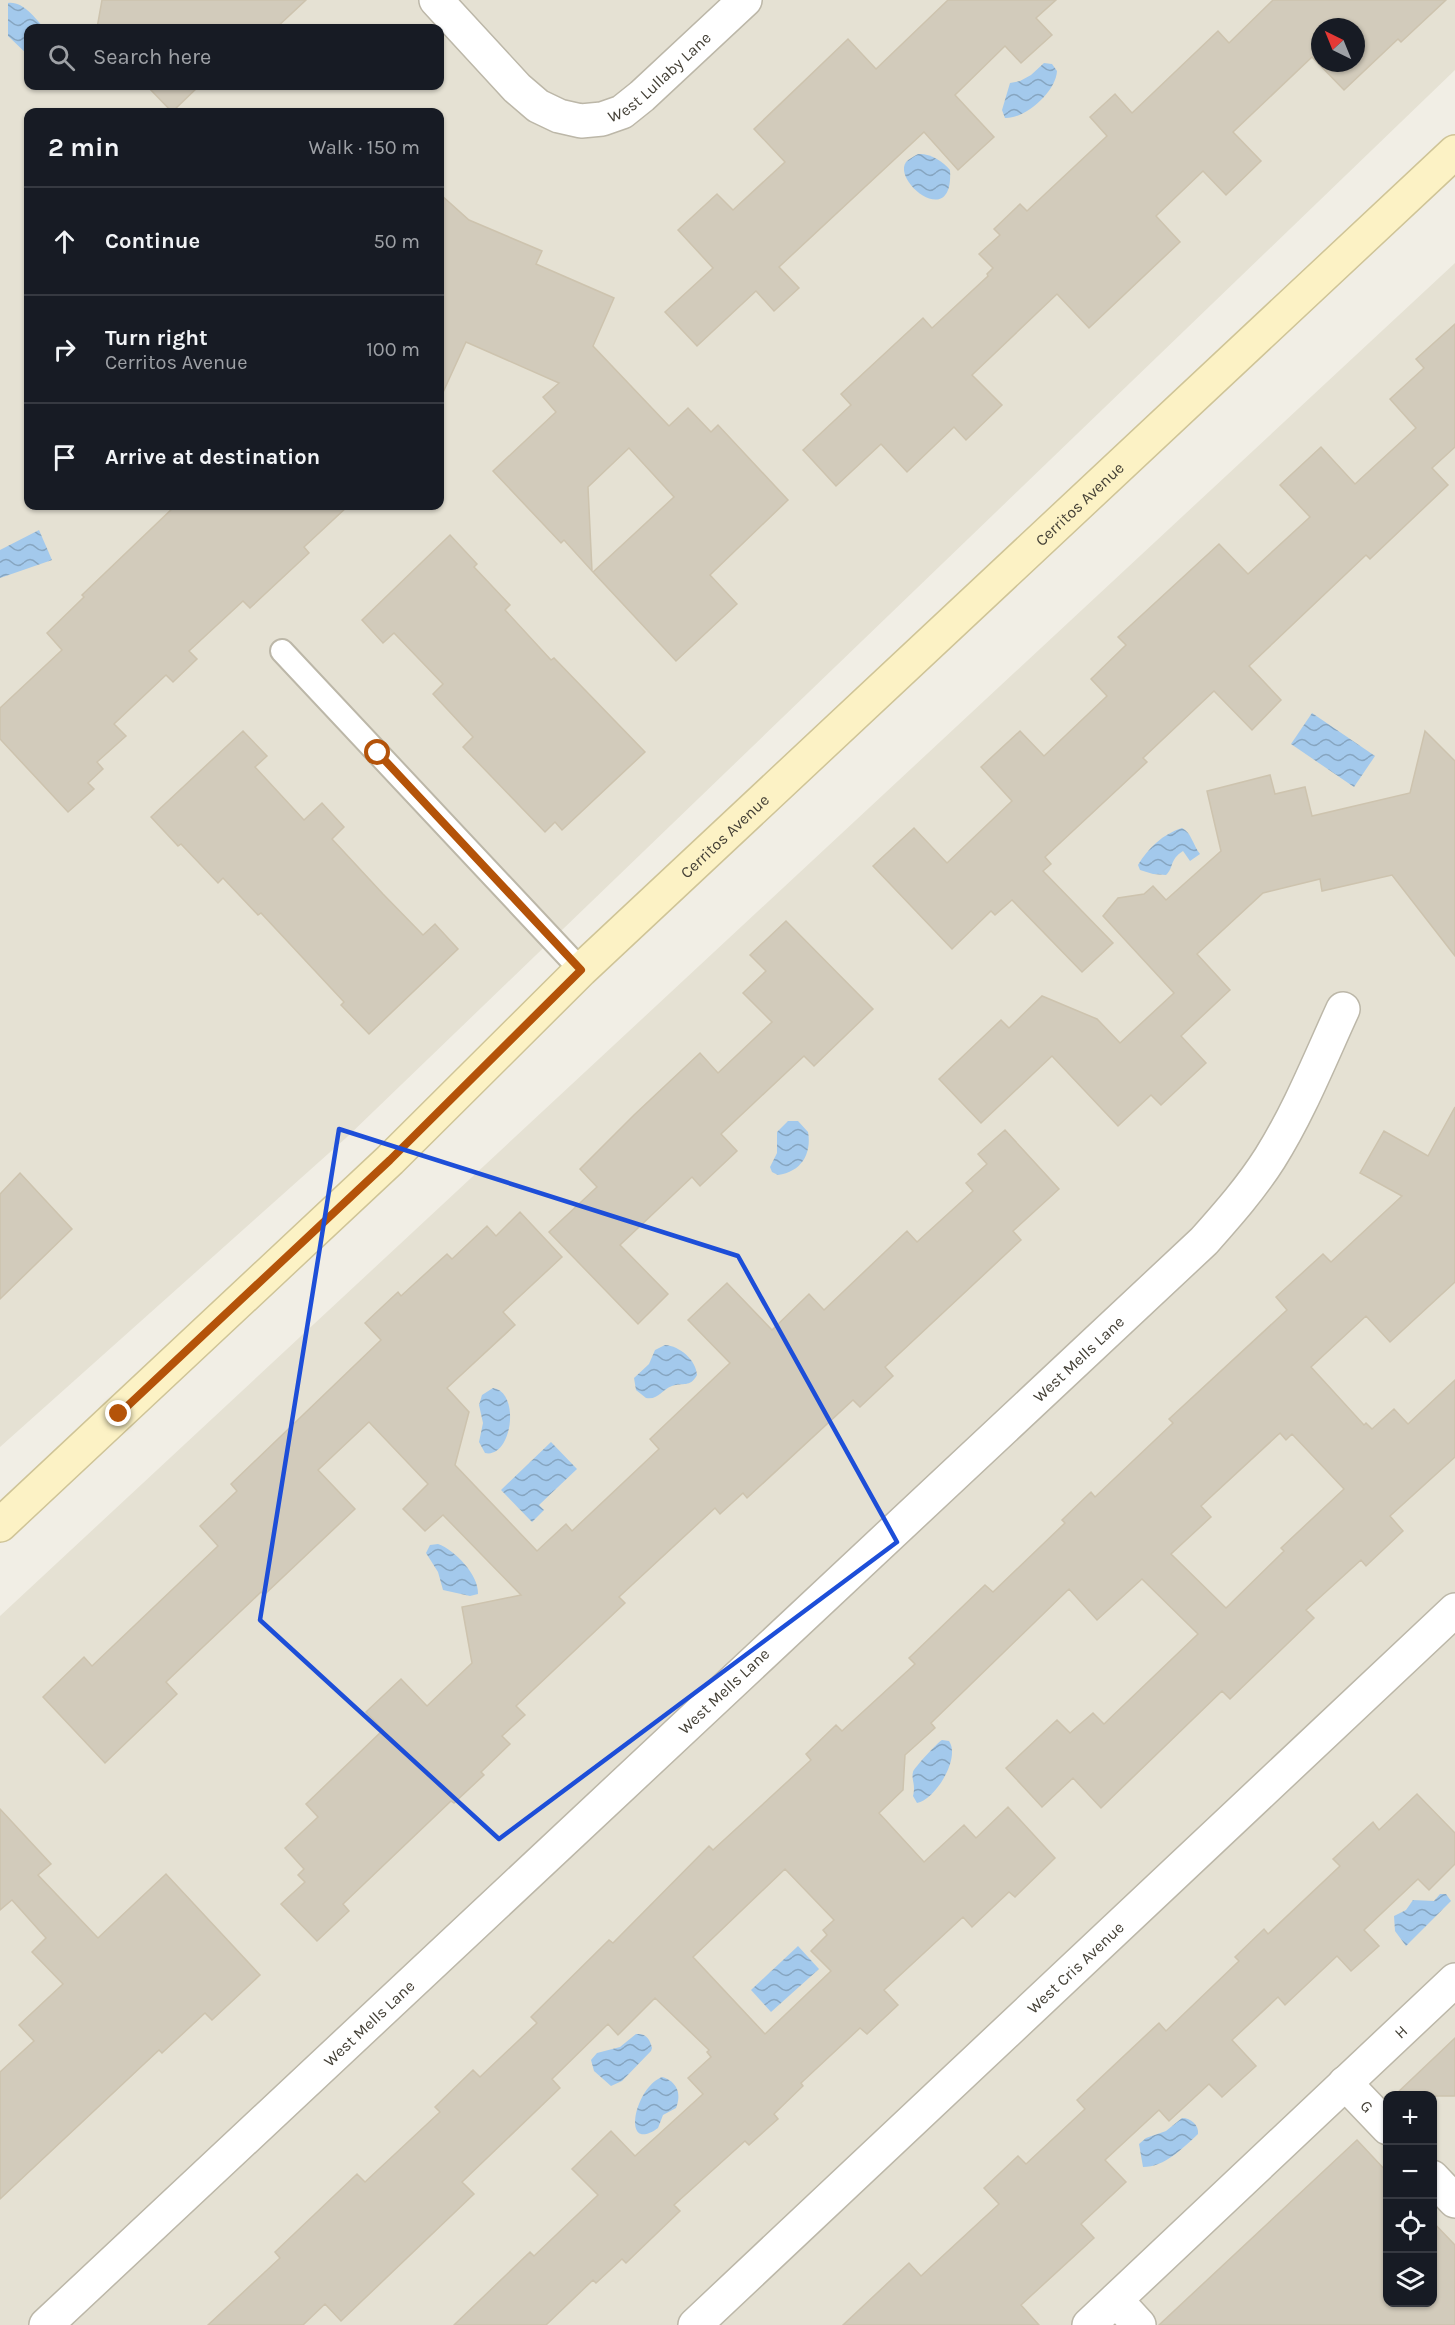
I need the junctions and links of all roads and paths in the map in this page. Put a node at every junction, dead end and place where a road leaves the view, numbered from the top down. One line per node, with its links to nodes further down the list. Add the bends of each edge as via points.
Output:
1 (436, 0): 2 (street, West Lullaby Lane, via 538,106 581,121 622,112)
2 (745, 0)
3 (1455, 152): 5 (street, Cerritos Avenue)
4 (282, 651): 5 (lane)
5 (581, 970): 7 (street, Cerritos Avenue, via 390,1160)
6 (1343, 1010): 15 (street, West Mells Lane, via 1270,1157 1204,1241)
7 (0, 1525)
8 (1455, 1610): 16 (street, West Cris Avenue)
9 (1455, 1980): 10 (street, H)
10 (1345, 2083): 11 (street, G); 14 (street, H)
11 (1383, 2123)
12 (1437, 2182): 13 (street)
13 (1455, 2201)
14 (1116, 2300): 17 (street, H); 18 (street)
15 (46, 2325)
16 (695, 2325)
17 (1089, 2325)
18 (1139, 2325)

